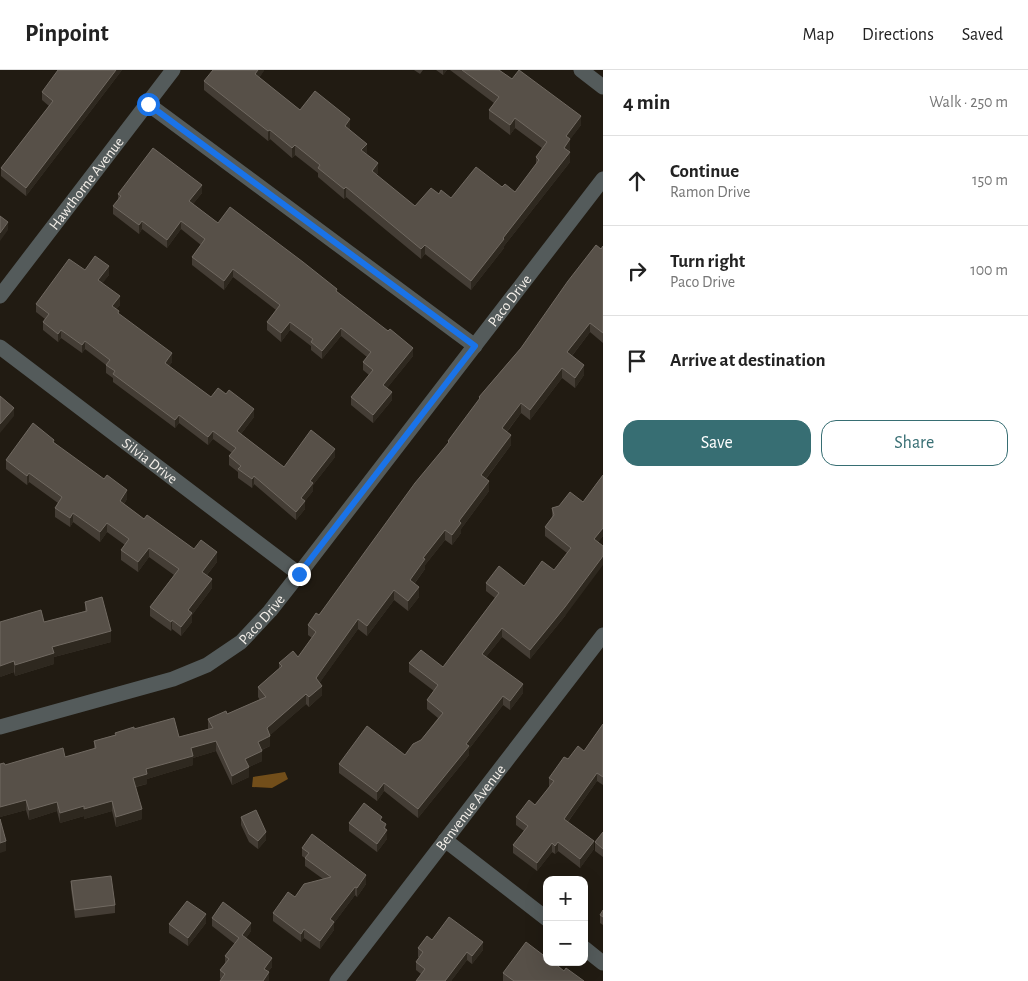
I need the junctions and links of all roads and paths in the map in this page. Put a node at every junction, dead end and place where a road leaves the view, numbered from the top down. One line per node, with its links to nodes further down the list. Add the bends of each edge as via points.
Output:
1 (173, 70): 4 (street, Hawthorne Avenue)
2 (581, 70): 3 (street)
3 (603, 87)
4 (148, 104): 6 (street, Hawthorne Avenue); 7 (street)
5 (603, 179): 7 (street, Paco Drive)
6 (0, 296)
7 (475, 346): 9 (street, Paco Drive)
8 (0, 347): 9 (street, Silvia Drive)
9 (299, 574): 11 (street, Paco Drive, via 241,642 207,666 173,679)
10 (603, 635): 12 (street, Benvenue Avenue)
11 (0, 727)
12 (445, 840): 13 (street); 16 (street, Benvenue Avenue)
13 (543, 916)
14 (588, 951): 15 (street)
15 (603, 963)
16 (337, 981)

